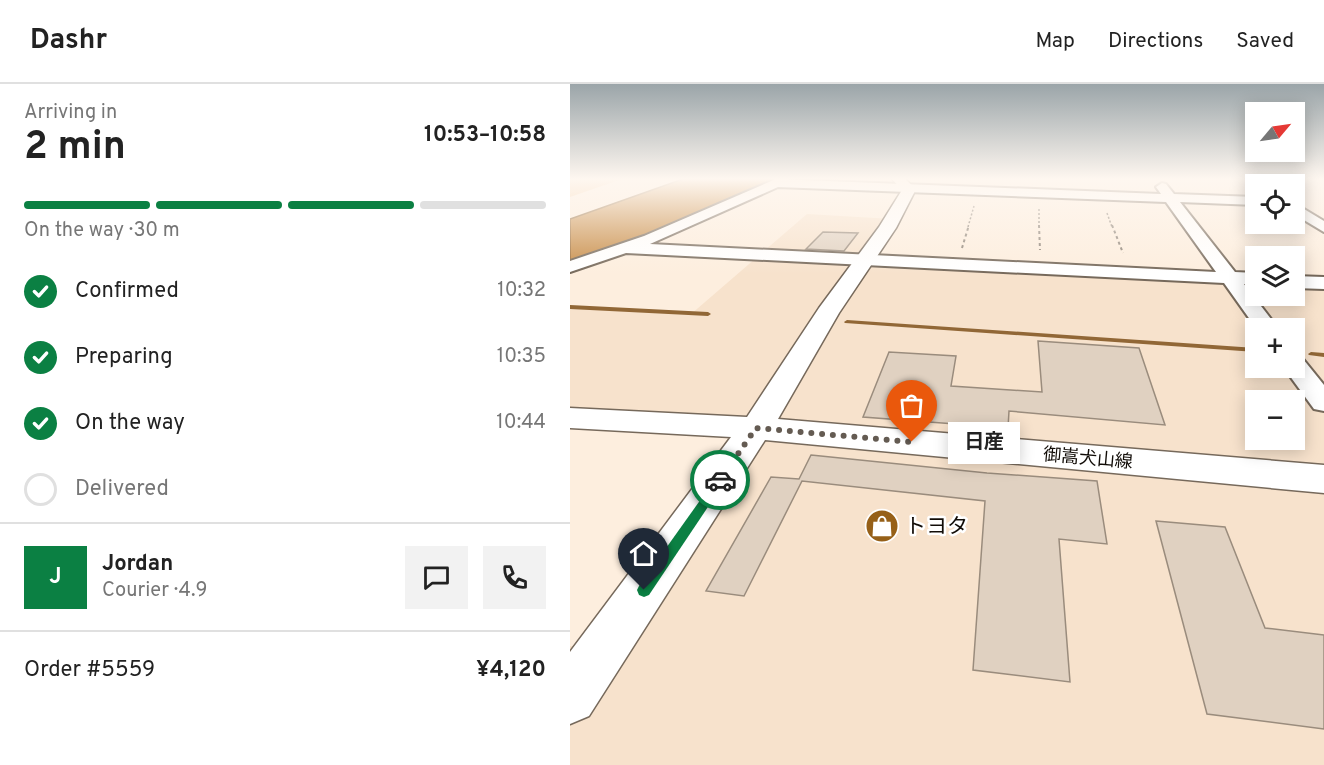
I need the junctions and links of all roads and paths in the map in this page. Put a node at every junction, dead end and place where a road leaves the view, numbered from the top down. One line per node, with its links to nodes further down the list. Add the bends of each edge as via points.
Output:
1 (711, 211): 9 (street)
2 (895, 211): 10 (main road)
3 (973, 211): 11 (path)
4 (1039, 211): 13 (path)
5 (1107, 211): 14 (path)
6 (1180, 211): 15 (street)
7 (1305, 213): 8 (street)
8 (1324, 228)
9 (625, 248): 10 (street); 12 (street)
10 (862, 260): 11 (street); 23 (main road)
11 (956, 265): 13 (street)
12 (570, 267)
13 (1041, 269): 14 (street)
14 (1131, 272): 15 (street)
15 (1229, 278): 16 (street); 19 (street)
16 (1245, 279)
17 (1305, 282): 18 (street)
18 (1324, 283)
19 (1260, 318)
20 (1305, 378): 21 (street)
21 (1324, 403)
22 (570, 418): 23 (main road, 御嵩犬山線)
23 (756, 428): 24 (main road, 御嵩犬山線); 25 (main road)
24 (1324, 479)
25 (570, 698)

